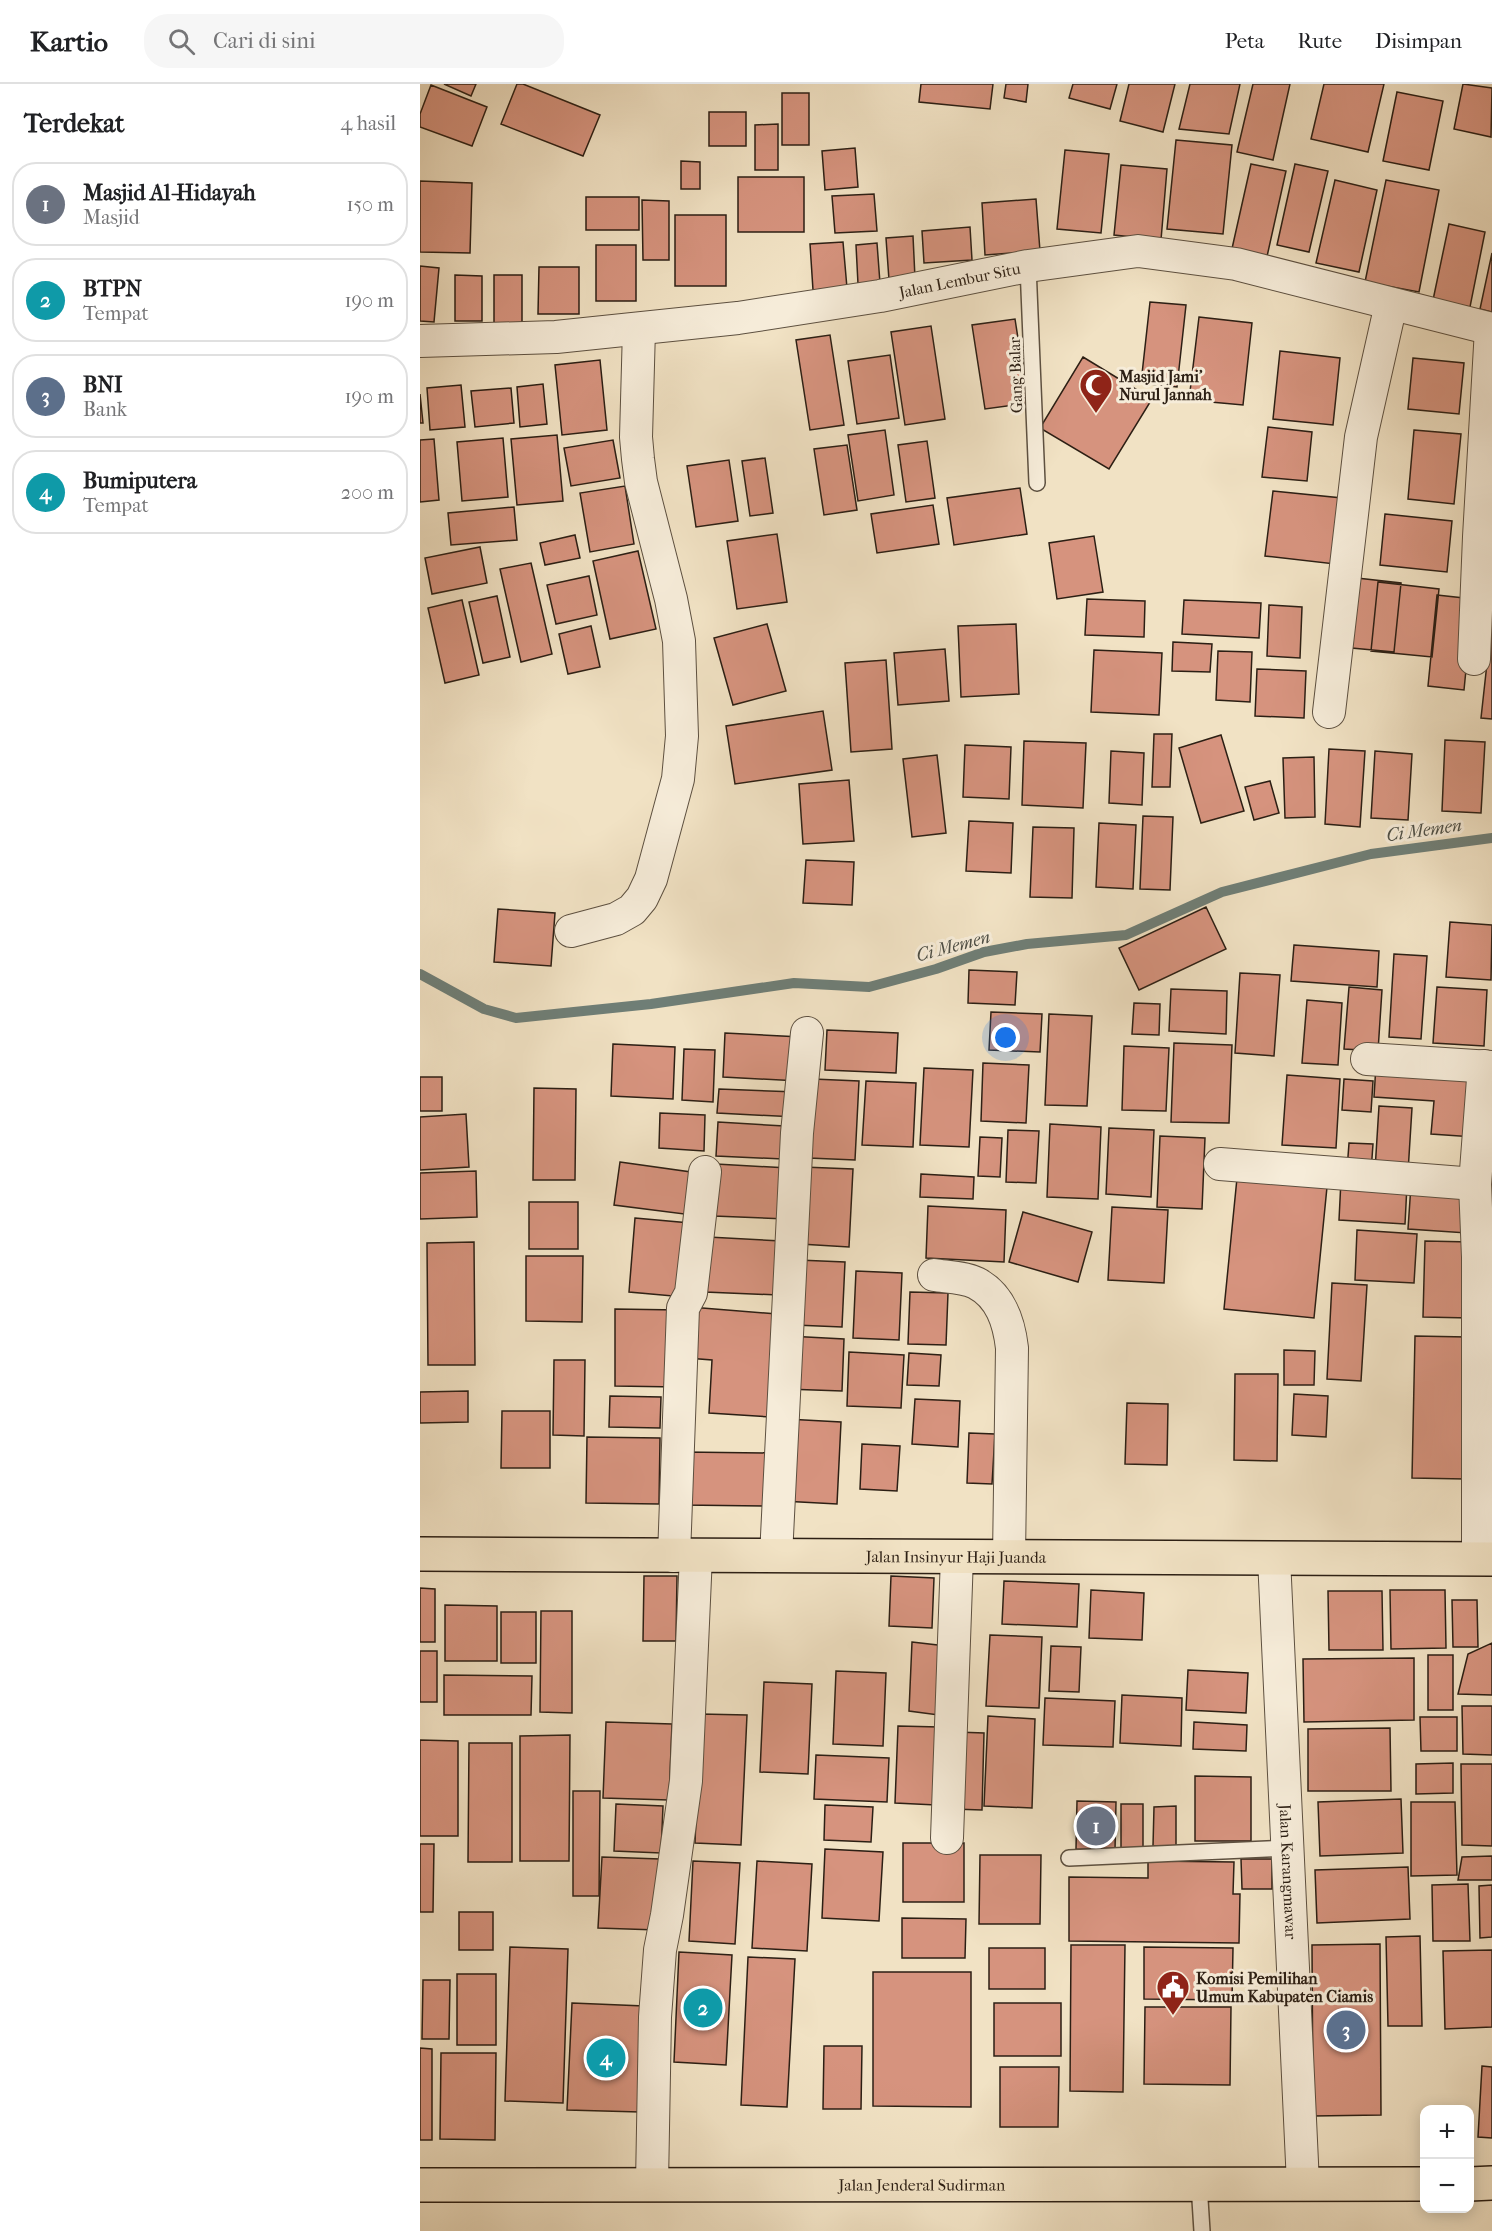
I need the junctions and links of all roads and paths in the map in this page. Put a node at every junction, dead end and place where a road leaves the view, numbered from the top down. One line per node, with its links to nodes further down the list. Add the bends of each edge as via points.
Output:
1 (1028, 266): 2 (street, Jalan Lembur Situ, via 1138,251 1236,264); 3 (street, Jalan Lembur Situ, via 880,296); 6 (lane, Gang Balar)
2 (1391, 304): 4 (street, Jalan Lembur Situ); 8 (street, via 1361,437)
3 (639, 329): 5 (street, Jalan Lembur Situ, via 556,337); 9 (street, via 638,459 679,640 682,736 678,779 651,879 642,898 632,910 616,919)
4 (1491, 329): 7 (street)
5 (420, 341)
6 (1037, 483)
7 (1474, 659)
8 (1329, 712)
9 (571, 931)
10 (807, 1033): 19 (street, via 797,1133)
11 (1367, 1059): 12 (street)
12 (1488, 1066): 15 (street)
13 (1220, 1164): 15 (street)
14 (705, 1172): 18 (street, via 691,1293 683,1308)
15 (1475, 1184): 23 (street)
16 (934, 1275): 21 (street, via 976,1283 995,1298 1009,1322)
17 (420, 1554): 18 (highway, Jalan Insinyur Haji Juanda)
18 (685, 1556): 19 (highway, Jalan Insinyur Haji Juanda); 27 (street, via 686,1781 660,1950)
19 (776, 1556): 20 (highway, Jalan Insinyur Haji Juanda)
20 (957, 1556): 21 (highway, Jalan Insinyur Haji Juanda); 24 (street)
21 (1009, 1557): 22 (highway, Jalan Insinyur Haji Juanda)
22 (1274, 1558): 23 (highway, Jalan Insinyur Haji Juanda); 25 (street, Jalan Karangmawar)
23 (1485, 1559)
24 (947, 1838)
25 (1288, 1848): 26 (lane); 29 (street, Jalan Karangmawar)
26 (1069, 1858)
27 (652, 2184): 28 (highway, Jalan Jenderal Sudirman); 33 (highway, Jalan Jenderal Sudirman)
28 (1199, 2184): 29 (highway, Jalan Jenderal Sudirman); 34 (lane)
29 (1303, 2184): 30 (highway, Jalan Jenderal Sudirman)
30 (1420, 2184)
31 (1474, 2184): 32 (highway)
32 (1492, 2184)
33 (420, 2185)
34 (1202, 2231)

